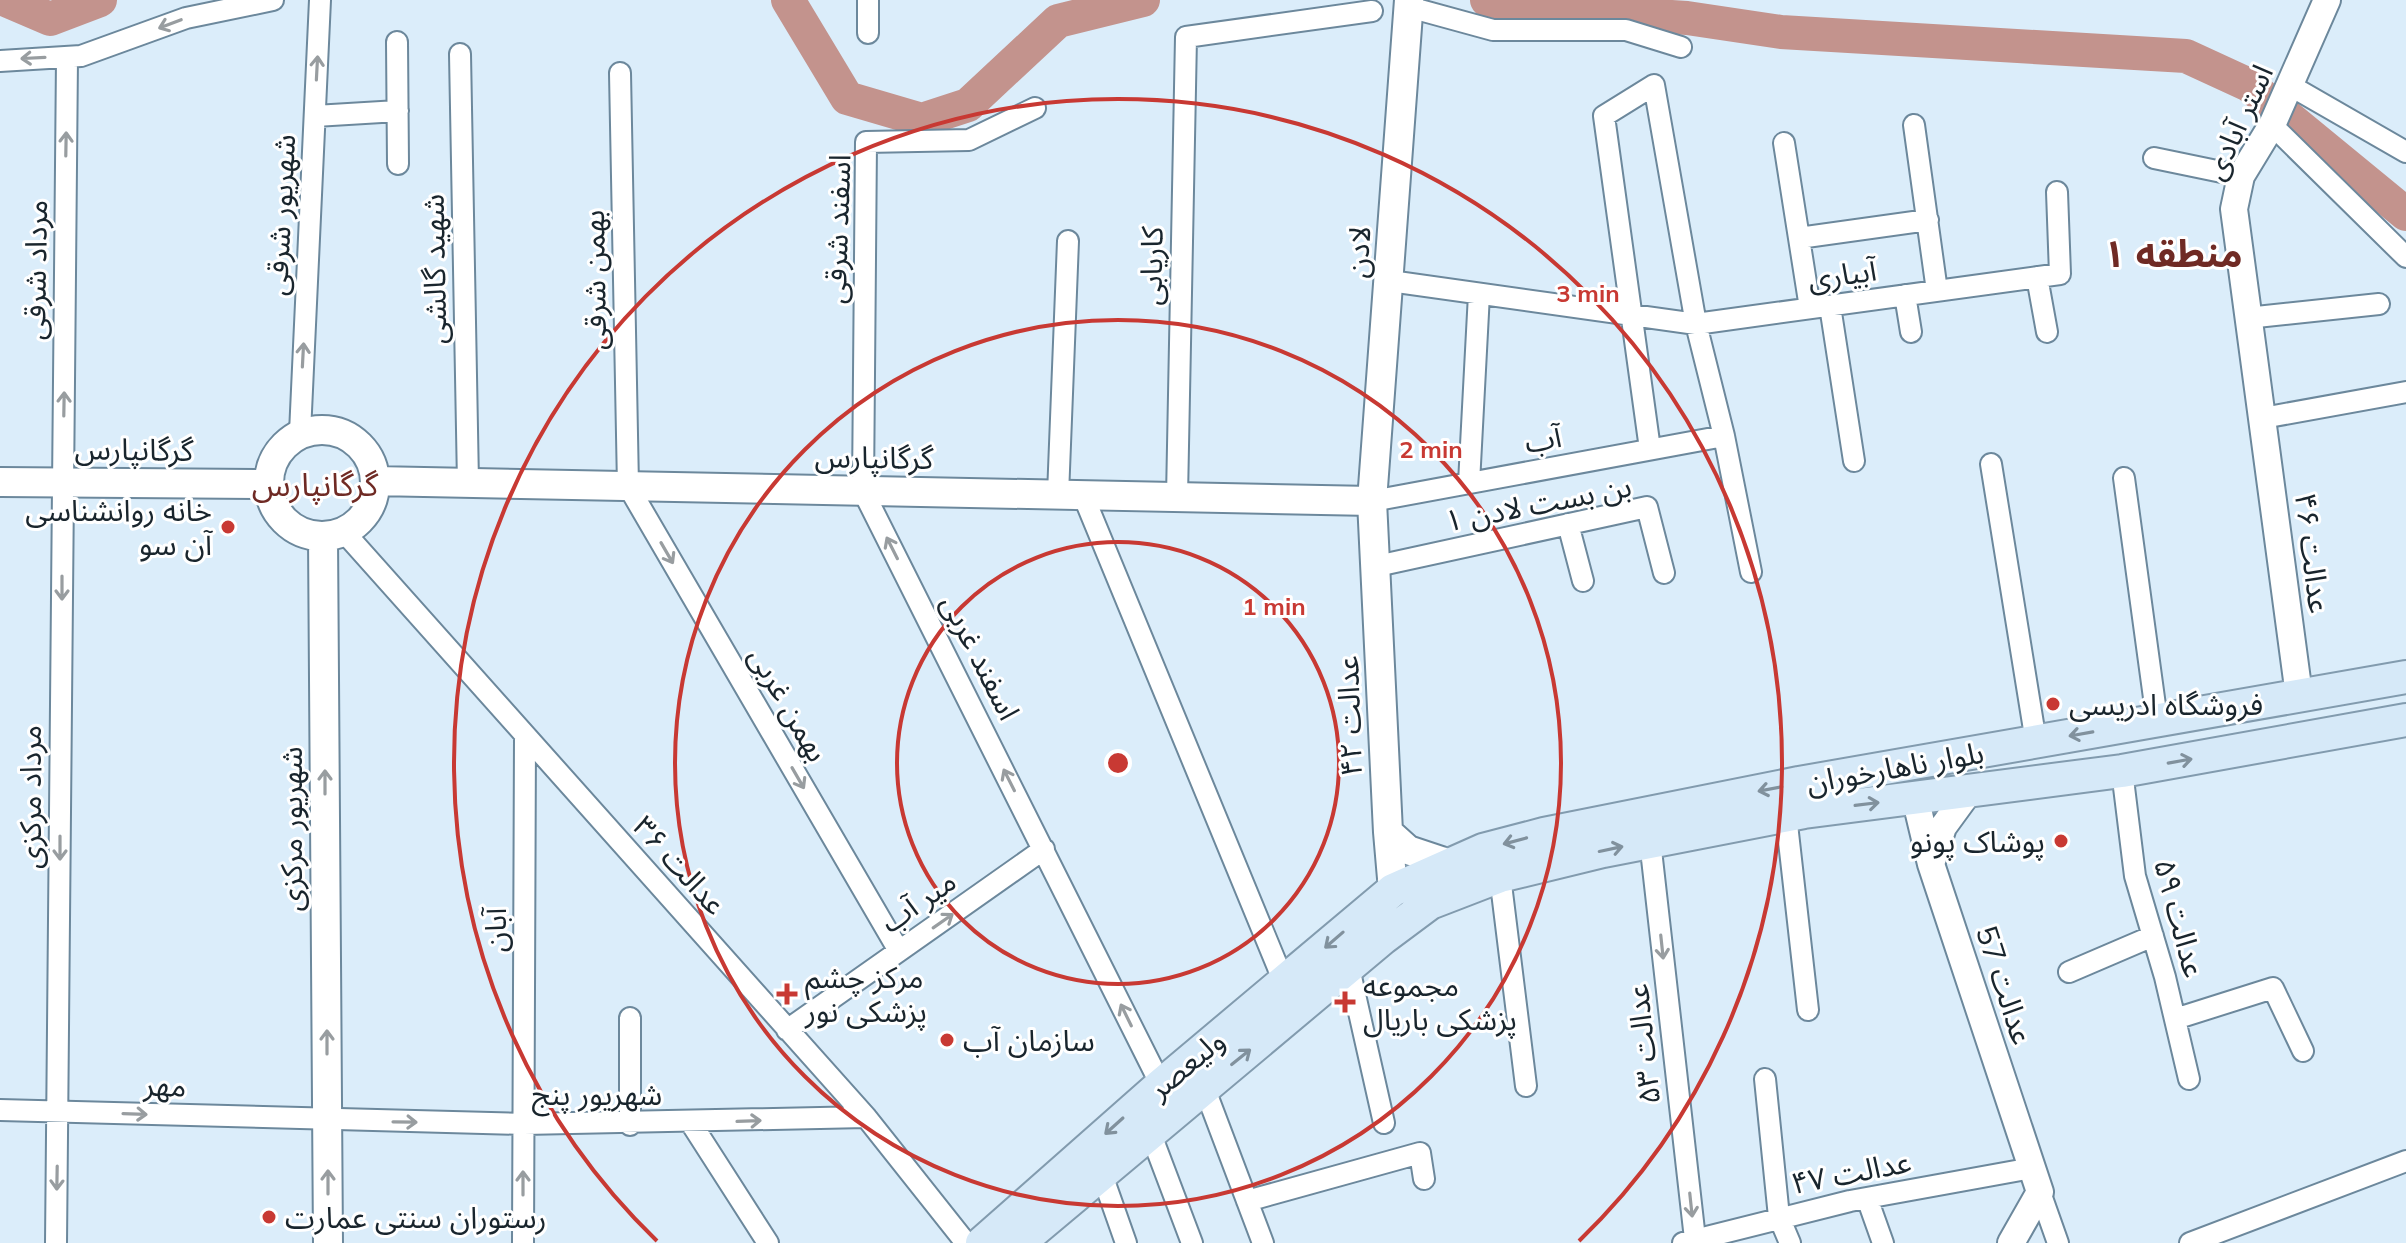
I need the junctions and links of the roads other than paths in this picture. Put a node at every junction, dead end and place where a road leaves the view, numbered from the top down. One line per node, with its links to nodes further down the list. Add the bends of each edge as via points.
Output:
1 (273, 0): 11 (street, one-way to 11, via 186,18)
2 (320, 0): 17 (street, شهریور شرقی, one-way to 2)
3 (868, 0): 7 (street)
4 (2318, 3): 14 (street, استر آبادی)
5 (1409, 4): 9 (street, via 1493,30 1626,30); 31 (main road, لادن)
6 (1372, 11): 59 (street, کاریابی, via 1186,37)
7 (868, 33)
8 (397, 42): 16 (street)
9 (1681, 47)
10 (460, 54): 53 (street, شهید گالشی)
11 (67, 58): 12 (street, one-way to 12); 52 (street, مرداد شرقی, one-way to 11)
12 (0, 61)
13 (620, 73): 56 (street, بهمن شرقی)
14 (2291, 86): 19 (street, استر آبادی); 21 (street)
15 (1035, 108): 57 (street, اسفند شرقی, via 969,140 866,142)
16 (398, 111): 17 (street); 23 (street)
17 (315, 116): 44 (street, شهریور شرقی, one-way to 17)
18 (1914, 125): 26 (street)
19 (2272, 125): 24 (street, استر آبادی); 29 (street)
20 (1784, 143): 27 (street)
21 (2406, 152)
22 (2154, 158): 24 (street)
23 (398, 164)
24 (2241, 176): 38 (street, استر آبادی, via 2235,233)
25 (2057, 192): 30 (street, آبیاری, via 2060,274)
26 (1928, 220): 27 (street); 32 (street)
27 (1799, 238): 36 (street)
28 (1068, 241): 58 (street)
29 (2406, 257)
30 (2037, 277): 32 (street, آبیاری); 41 (street)
31 (1390, 281): 33 (street, آبیاری); 60 (main road, لادن)
32 (1937, 291): 34 (street, آبیاری)
33 (1479, 294): 37 (street, آبیاری); 54 (street)
34 (1905, 295): 36 (street, آبیاری); 40 (street)
35 (2379, 304): 38 (street)
36 (1820, 307): 39 (street, آبیاری); 47 (street)
37 (1631, 315): 39 (street, آبیاری); 39 (street, via 1604,116 1654,85); 46 (street)
38 (2247, 318): 43 (street, استر آبادی)
39 (1696, 324): 45 (street)
40 (1911, 332)
41 (2047, 332)
42 (2406, 392): 43 (street)
43 (2263, 418): 68 (street, ۴۶ عدالت)
44 (300, 433): 50 (main road, via 320,428 350,438 371,460); 55 (main road, via 271,463)
45 (1724, 436): 46 (street, آب); 64 (street)
46 (1650, 449): 54 (street, آب)
47 (1854, 461)
48 (1991, 464): 72 (street)
49 (2124, 478): 69 (street)
50 (375, 481): 53 (main road, گرگانپارس); 62 (main road, via 372,502 361,520)
51 (0, 482): 52 (main road, گرگانپارس)
52 (63, 482): 55 (main road, گرگانپارس); 102 (street, مرداد مرکزی, one-way to 102)
53 (468, 483): 56 (main road, گرگانپارس)
54 (1469, 483): 60 (street, آب)
55 (268, 484): 62 (main road, via 273,505 285,522 302,533)
56 (628, 486): 57 (main road, گرگانپارس); 87 (street, بهمن غربی, one-way to 87)
57 (863, 491): 58 (main road, گرگانپارس); 80 (street, اسفند غربی, one-way to 57)
58 (1070, 495): 59 (main road, گرگانپارس); 90 (street, via 1184,734)
59 (1177, 497): 60 (main road, گرگانپارس)
60 (1372, 501): 63 (main road, عدالت ۴۲)
61 (1568, 524): 63 (street, ۱ بن بست لادن); 65 (street, ۱ بن بست لادن, via 1647,507); 66 (street)
62 (334, 534): 71 (street, عدالت ۳۶); 104 (main road, شهریور مرکزی, one-way to 62)
63 (1377, 566): 78 (main road, عدالت ۴۲)
64 (1751, 572)
65 (1664, 573)
66 (1583, 581)
67 (2406, 677): 68 (main road, بلوار ناهارخوران)
68 (2299, 695): 69 (main road, بلوار ناهارخوران)
69 (2157, 720): 72 (main road, بلوار ناهارخوران, one-way to 72)
70 (2406, 720): 74 (main road, بلوار ناهارخوران, one-way to 70)
71 (525, 737): 94 (street, عدالت ۳۶); 107 (street, آبان)
72 (2036, 742): 73 (main road, بلوار ناهارخوران)
73 (1909, 764): 76 (main road); 81 (main road, بلوار ناهارخوران, one-way to 81, via 1544,834)
74 (2122, 771): 75 (main road, بلوار ناهارخوران); 86 (street, عدالت ۵۹, via 2135,876)
75 (1970, 790): 76 (main road, بلوار ناهارخوران); 82 (street, via 1943,827)
76 (1915, 797): 77 (main road, بلوار ناهارخوران, one-way to 76); 82 (street, عدالت 57)
77 (1786, 815): 79 (main road, بلوار ناهارخوران); 91 (street)
78 (1388, 832): 81 (main road, via 1408,850); 84 (main road, عدالت ۴۲)
79 (1650, 841): 83 (main road, بلوار ناهارخوران, one-way to 79); 117 (street, عدالت ۵۳, one-way to 117)
80 (1044, 849): 87 (street, میر آب, one-way to 80); 98 (street, اسفند غربی, one-way to 80)
81 (1450, 864): 84 (main road, بلوار ناهارخوران)
82 (1931, 864): 113 (street, عدالت 57)
83 (1500, 876): 85 (main road, بلوار ناهارخوران); 99 (street)
84 (1393, 890): 90 (main road, ولیعصر, one-way to 90)
85 (1430, 903): 88 (main road, ولیعصر)
86 (2153, 936): 89 (street); 93 (street, عدالت ۵۹)
87 (899, 951): 94 (street, میر آب)
88 (1349, 968): 100 (main road, ولیعصر, one-way to 88); 106 (street)
89 (2069, 972)
90 (1284, 982): 98 (main road, ولیعصر)
91 (1808, 1010)
92 (630, 1018): 108 (street)
93 (2175, 1019): 95 (street, via 2273,988); 97 (street, عدالت ۵۹)
94 (787, 1030): 103 (street, عدالت ۳۶)
95 (2303, 1051)
96 (1765, 1079): 116 (street)
97 (2189, 1079)
98 (1161, 1085): 123 (main road, ولیعصر, one-way to 123)
99 (1526, 1086)
100 (1204, 1087): 109 (main road, ولیعصر); 115 (street)
101 (0, 1110): 102 (street, مهر)
102 (57, 1112): 104 (street, مهر, one-way to 104); 118 (street, مرداد مرکزی, one-way to 118)
103 (866, 1117): 105 (street, شهریور پنج, one-way to 103); 122 (street, عدالت ۳۶)
104 (327, 1120): 107 (street, شهریور پنج, one-way to 107); 119 (main road, شهریور مرکزی, one-way to 104)
105 (691, 1123): 108 (street, شهریور پنج); 121 (street)
106 (1384, 1123)
107 (524, 1124): 108 (street, شهریور پنج); 120 (street, آبان, one-way to 107)
108 (630, 1125)
109 (1150, 1132): 111 (main road, ولیعصر); 126 (street)
110 (2406, 1161): 132 (street)
111 (1101, 1172): 124 (main road, ولیعصر); 125 (street)
112 (1424, 1179): 115 (street, via 1420,1153)
113 (2036, 1180): 114 (street, عدالت ۴۷); 130 (street); 131 (street)
114 (1867, 1198): 116 (street, عدالت ۴۷); 129 (street)
115 (1247, 1201): 127 (street)
116 (1779, 1217): 117 (street, عدالت ۴۷); 128 (street)
117 (1689, 1241)
118 (56, 1243)
119 (328, 1243)
120 (523, 1243)
121 (768, 1243)
122 (966, 1243)
123 (982, 1243)
124 (1019, 1243)
125 (1126, 1243)
126 (1192, 1243)
127 (1263, 1243)
128 (1790, 1243)
129 (1883, 1243)
130 (2011, 1243)
131 (2058, 1243)
132 (2190, 1243)

